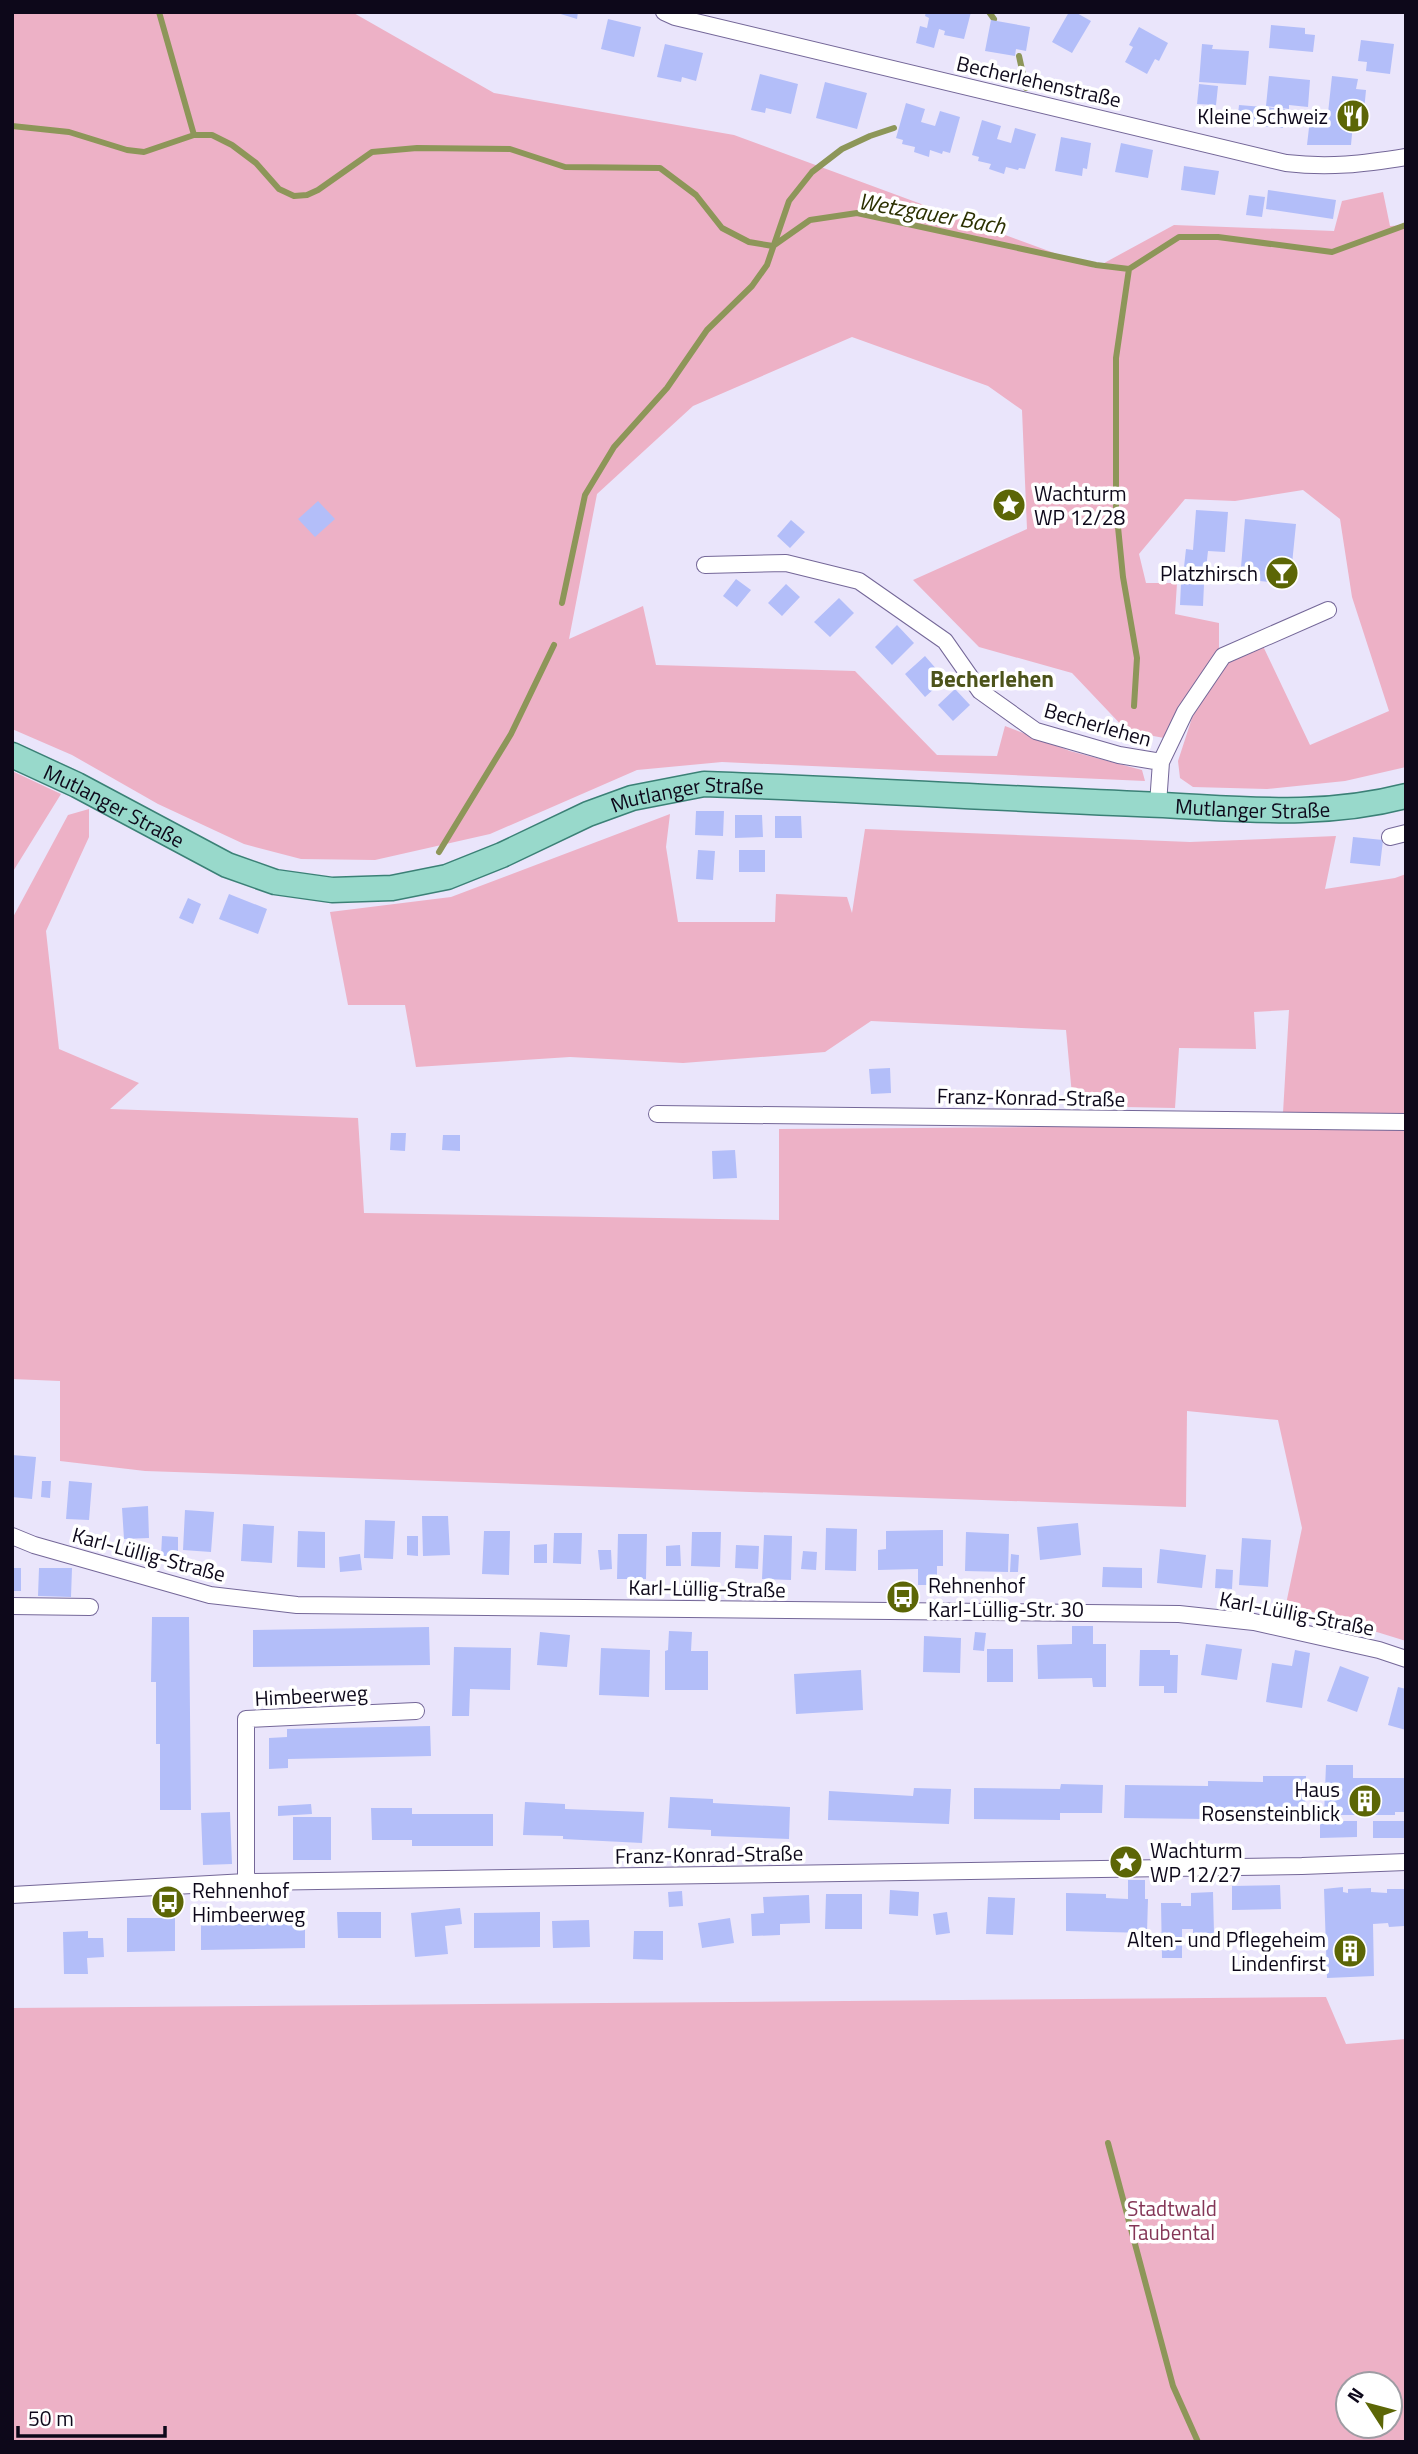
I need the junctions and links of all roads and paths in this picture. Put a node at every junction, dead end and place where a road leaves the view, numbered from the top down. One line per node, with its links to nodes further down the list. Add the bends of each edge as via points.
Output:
1 (664, 12): 2 (street, Becherlehenstraße, via 1286,163 1344,166)
2 (1406, 157)
3 (705, 565): 6 (street, Becherlehen, via 786,563 859,581 945,641 980,691 1035,731)
4 (1328, 610): 6 (street, Becherlehen, via 1223,656 1185,712)
5 (12, 755): 8 (main road, Mutlanger Straße, via 227,865 275,882 332,890 392,888 447,877 632,798 704,785)
6 (1161, 762): 8 (street, Becherlehen)
7 (1406, 796): 8 (main road, Mutlanger Straße, via 1345,808 1258,812)
8 (1158, 804)
9 (657, 1115): 10 (street, Franz-Konrad-Straße)
10 (1406, 1122)
11 (12, 1536): 14 (street, Karl-Lüllig-Straße, via 210,1595 297,1605 1179,1614 1254,1622)
12 (12, 1606): 13 (street)
13 (90, 1607)
14 (1406, 1659)
15 (416, 1711): 17 (street, Himbeerweg, via 246,1719)
16 (1406, 1862): 17 (street, Franz-Konrad-Straße)
17 (246, 1882): 18 (street, Franz-Konrad-Straße)
18 (12, 1895)

